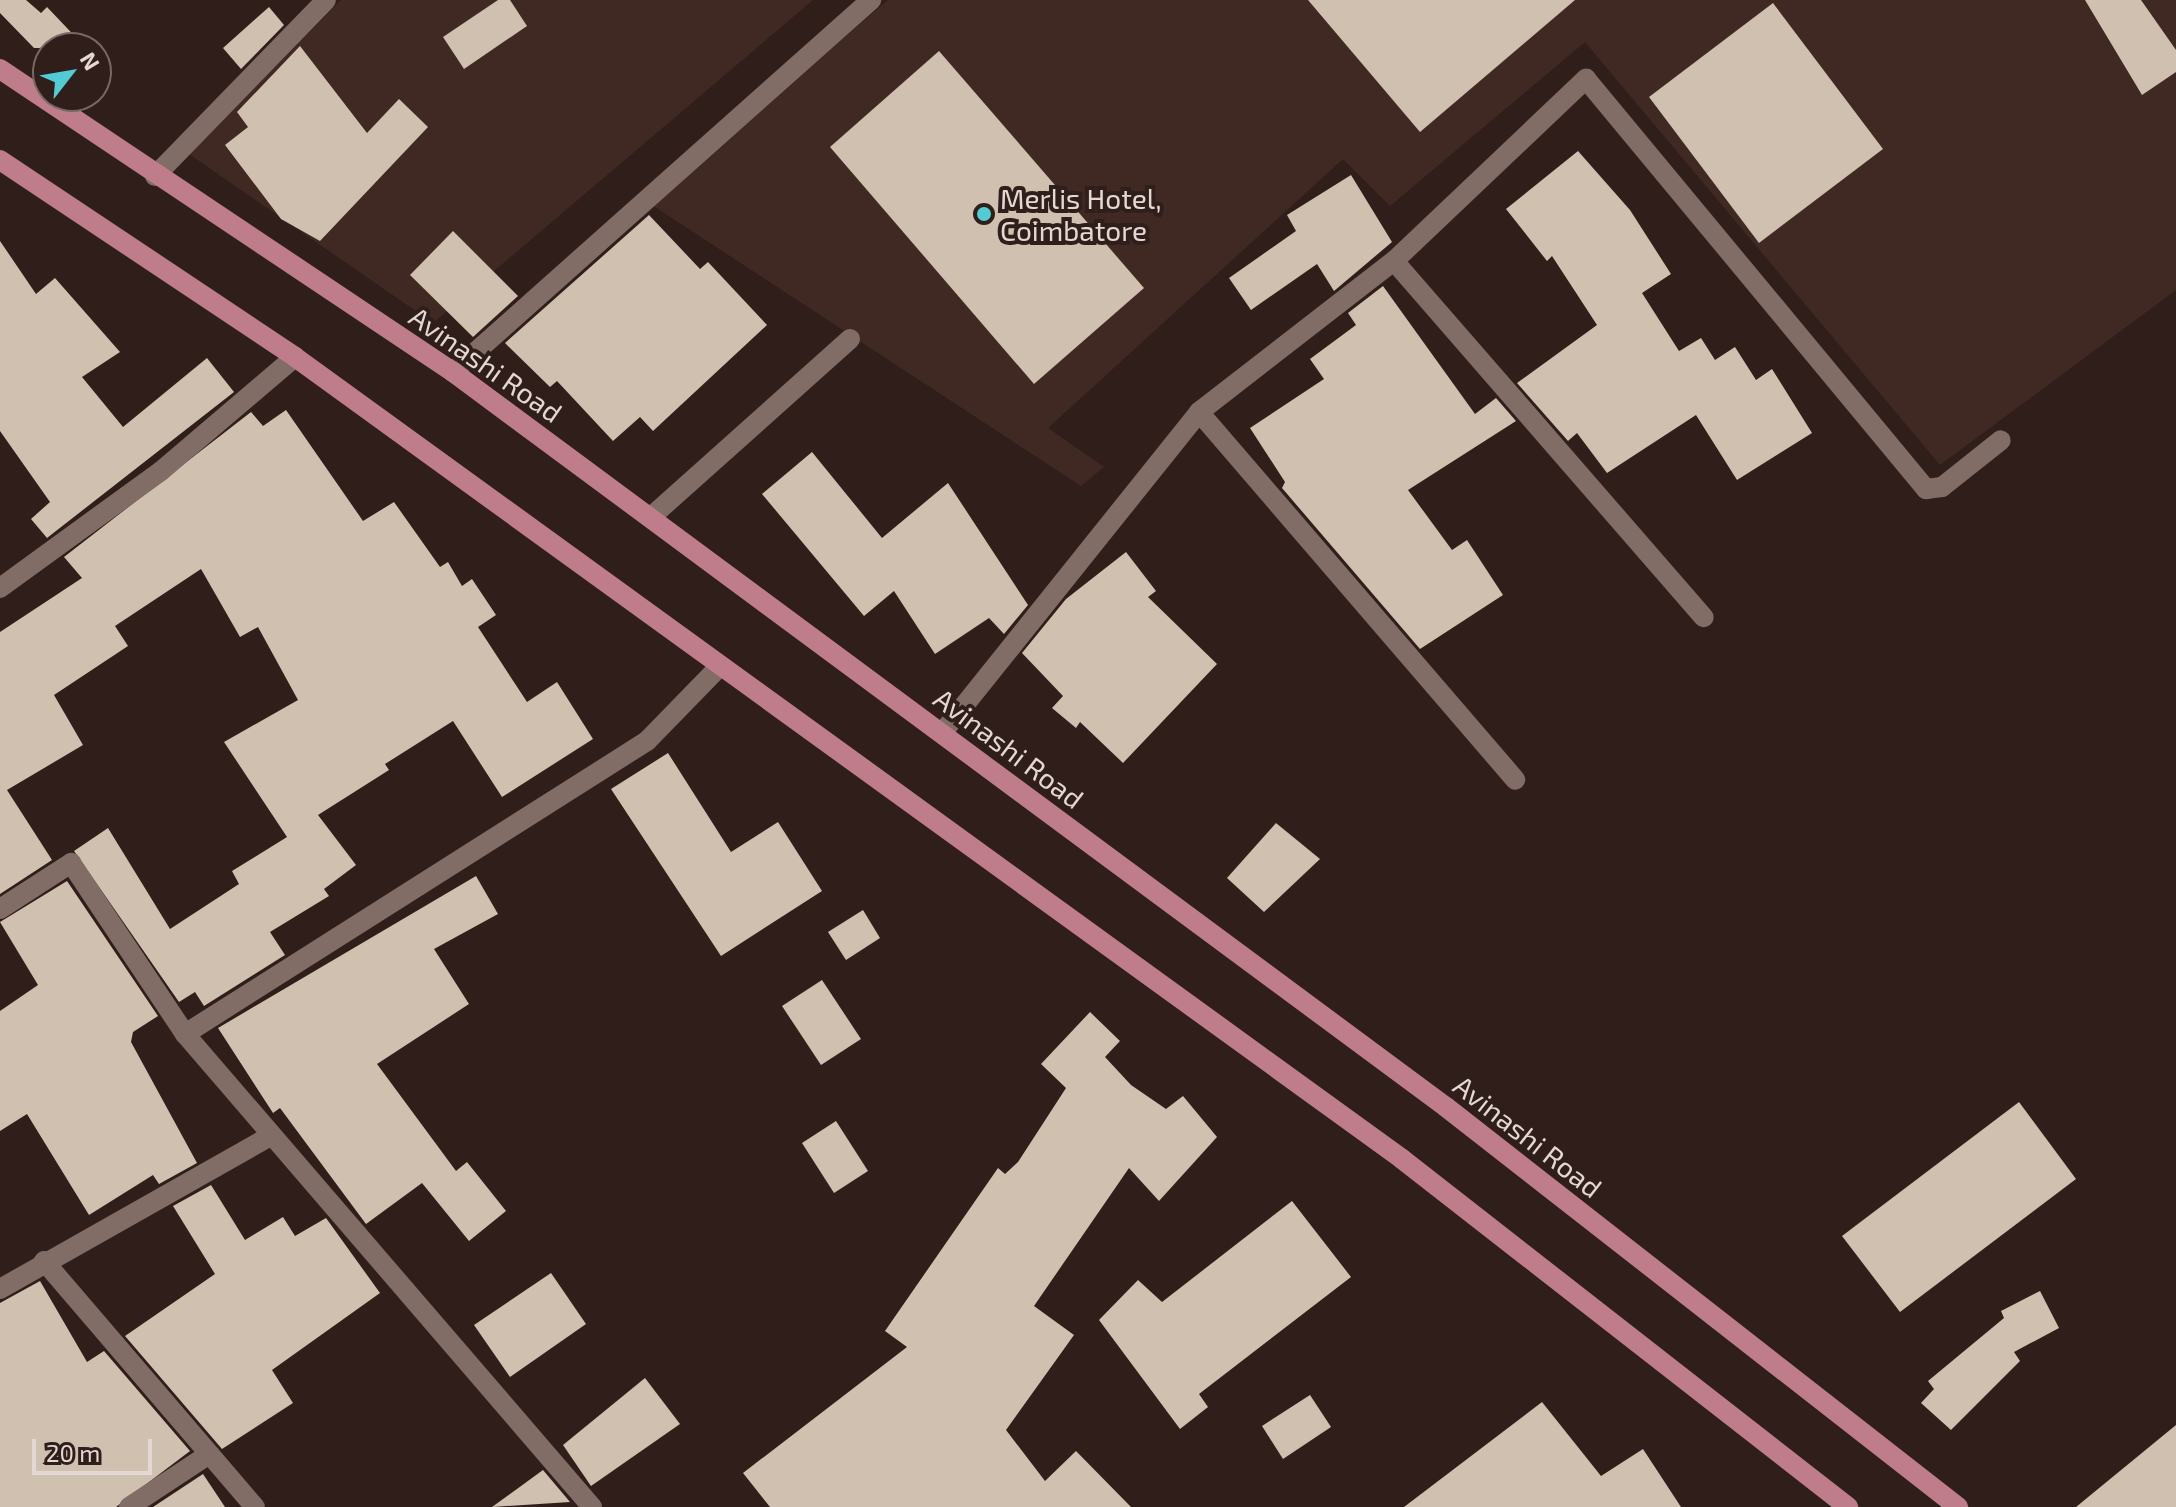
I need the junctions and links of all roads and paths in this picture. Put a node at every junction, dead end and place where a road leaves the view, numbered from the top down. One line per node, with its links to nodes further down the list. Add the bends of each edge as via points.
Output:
1 (326, 0): 5 (street)
2 (871, 0): 9 (street)
3 (0, 69): 5 (main road, Avinashi Road)
4 (0, 160): 8 (main road)
5 (155, 176): 9 (main road, Avinashi Road)
6 (1394, 261): 10 (street); 11 (street, via 1586,79 1926,489 1942,487); 14 (street)
7 (850, 339): 12 (street)
8 (295, 357): 13 (street, via 161,471); 15 (main road)
9 (453, 372): 12 (main road, Avinashi Road)
10 (1199, 412): 16 (street); 17 (street)
11 (2001, 440)
12 (651, 517): 16 (main road, Avinashi Road)
13 (0, 588)
14 (1704, 617)
15 (719, 667): 19 (street, via 647,741); 27 (main road, via 1402,1159)
16 (942, 733): 28 (main road, Avinashi Road, via 1446,1107)
17 (1515, 780)
18 (0, 909): 19 (street, via 71,863)
19 (185, 1034): 20 (street)
20 (267, 1138): 21 (street); 26 (street)
21 (44, 1261): 22 (street); 23 (street)
22 (0, 1289)
23 (208, 1455): 24 (street); 25 (street)
24 (129, 1507)
25 (255, 1507)
26 (592, 1507)
27 (1848, 1507)
28 (1958, 1507)

